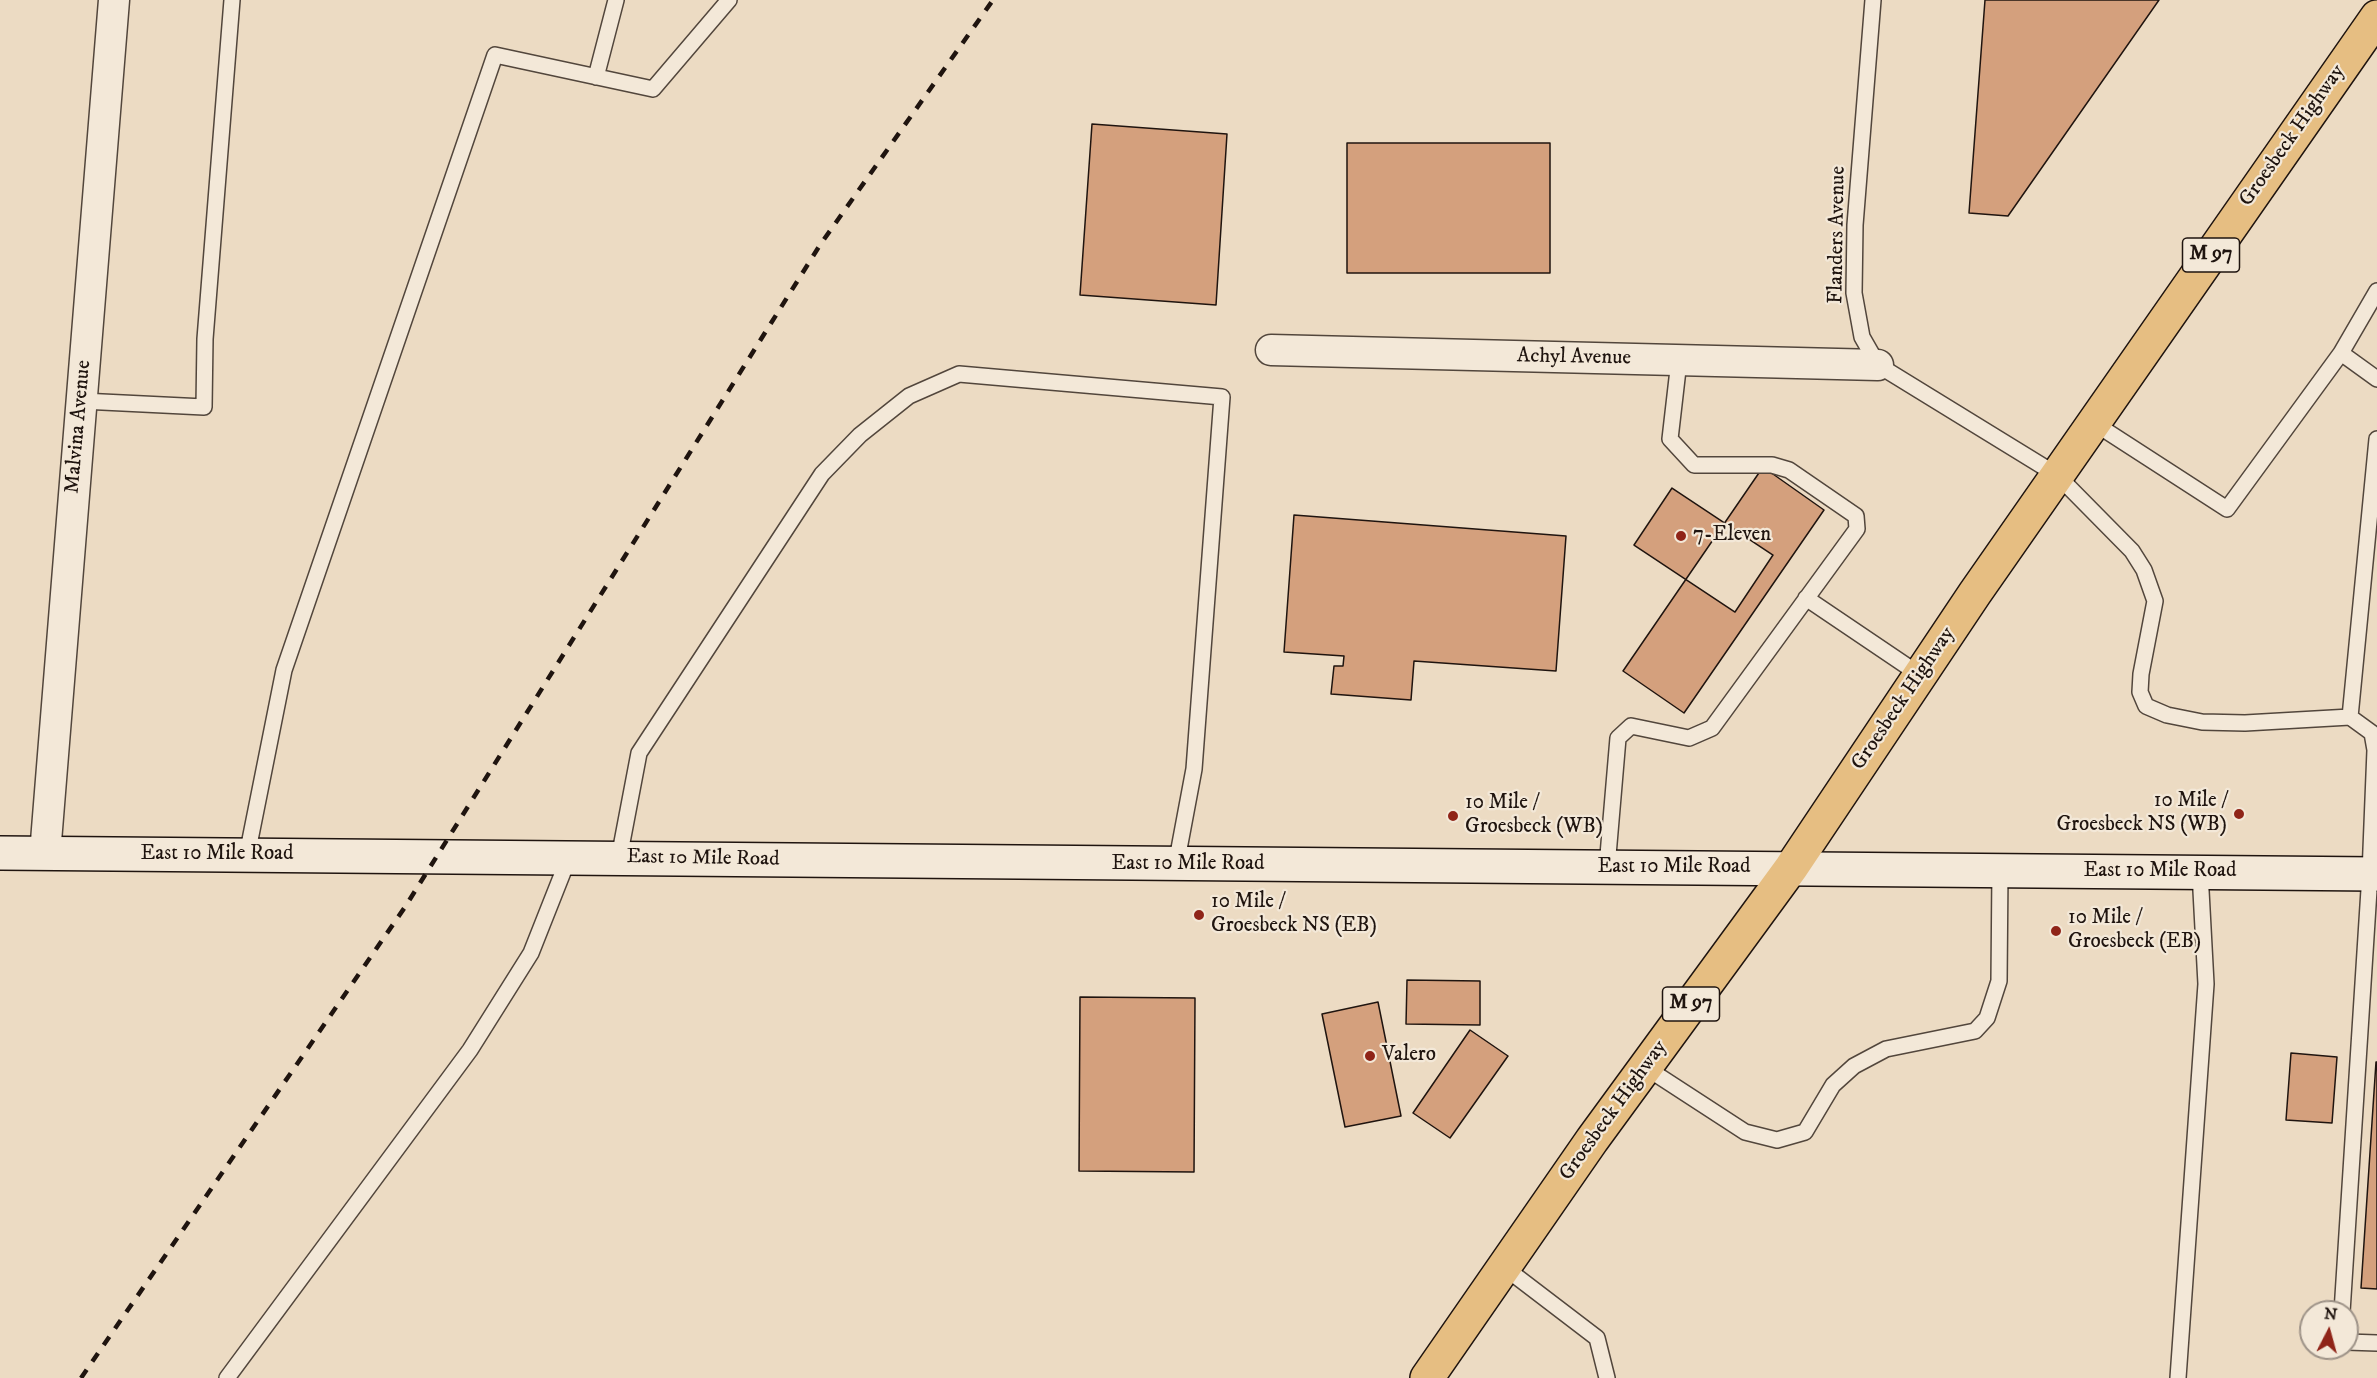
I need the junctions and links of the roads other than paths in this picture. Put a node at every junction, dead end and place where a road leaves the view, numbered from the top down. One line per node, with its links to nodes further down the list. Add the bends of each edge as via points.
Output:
1 (114, 0): 14 (street, Malvina Avenue)
2 (232, 0): 14 (lane, via 205,339 204,407)
3 (616, 0): 7 (lane)
4 (729, 0): 7 (lane, via 653,89)
5 (1873, 0): 12 (lane, Flanders Avenue, via 1855,225 1854,293 1862,337)
6 (2377, 16): 15 (main road, Groesbeck Highway / M 97)
7 (596, 77): 23 (lane, via 495,55 284,670)
8 (2377, 291): 10 (lane)
9 (1271, 351): 11 (street, Achyl Avenue)
10 (2341, 353): 13 (lane); 15 (lane, via 2227,509)
11 (1679, 361): 12 (street, Achyl Avenue); 18 (lane, via 1670,440 1694,465 1772,465 1789,470 1856,516 1857,529)
12 (1878, 365): 17 (lane, Flanders Avenue)
13 (2377, 380)
14 (82, 401): 22 (street, Malvina Avenue)
15 (2094, 423): 17 (main road, Groesbeck Highway / M 97)
16 (2377, 439): 20 (lane)
17 (2057, 475): 19 (main road, Groesbeck Highway / M 97); 20 (lane, Flanders Avenue, via 2132,550 2152,588 2155,601 2140,692 2146,705 2167,715 2202,722)
18 (1806, 598): 19 (lane); 27 (lane, via 1712,728 1689,738 1630,726 1618,738)
19 (1920, 675): 28 (main road, Groesbeck Highway / M 97)
20 (2350, 717): 31 (lane, via 2372,733 2375,750)
21 (0, 853): 22 (main road, East 10 Mile Road)
22 (45, 854): 23 (main road, East 10 Mile Road)
23 (247, 855): 24 (main road, East 10 Mile Road)
24 (569, 857): 25 (main road, East 10 Mile Road); 37 (lane, via 531,953 470,1050)
25 (620, 858): 26 (main road, East 10 Mile Road); 26 (lane, via 639,753 822,474 860,435 909,396 959,374 1222,397 1194,769)
26 (1176, 865): 27 (main road, East 10 Mile Road)
27 (1607, 867): 28 (main road, East 10 Mile Road)
28 (1791, 868): 29 (main road, East 10 Mile Road); 32 (main road, Groesbeck Highway / M 97)
29 (2000, 871): 30 (main road, East 10 Mile Road); 32 (lane, via 1999,981 1987,1018 1975,1031 1886,1049 1854,1066 1833,1085 1805,1132 1777,1140 1744,1132)
30 (2200, 872): 31 (main road, East 10 Mile Road); 40 (lane, via 2206,984)
31 (2373, 874): 34 (lane)
32 (1645, 1067): 33 (main road, Groesbeck Highway / M 97)
33 (1504, 1267): 38 (main road, Groesbeck Highway / M 97); 39 (lane, via 1597,1338)
34 (2343, 1300)
35 (2359, 1342): 36 (lane)
36 (2377, 1343)
37 (227, 1378)
38 (1427, 1378)
39 (1607, 1378)
40 (2178, 1378)

